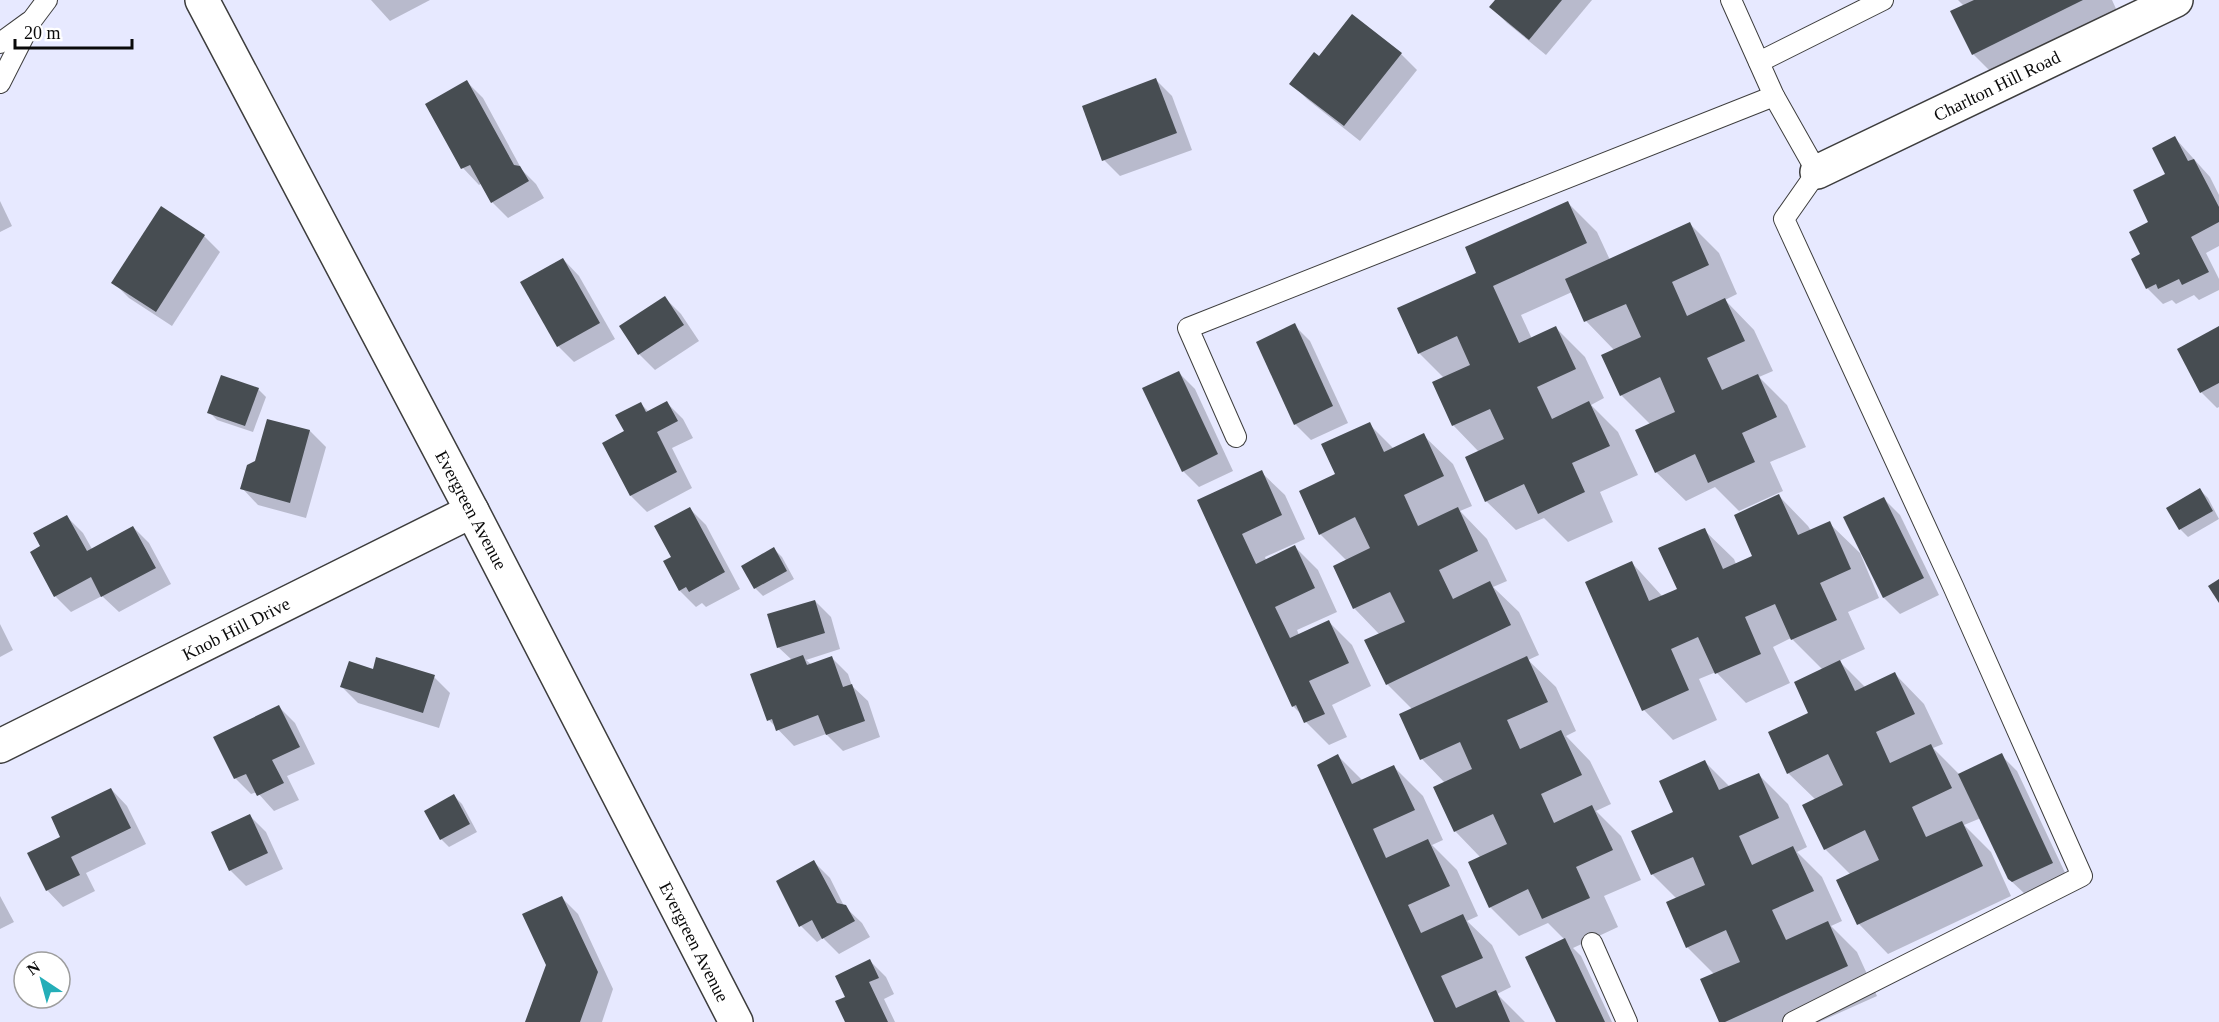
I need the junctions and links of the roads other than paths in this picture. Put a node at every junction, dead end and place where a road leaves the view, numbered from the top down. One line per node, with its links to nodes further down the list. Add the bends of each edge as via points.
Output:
1 (47, 0): 6 (lane)
2 (202, 0): 13 (street, Evergreen Avenue)
3 (1731, 0): 8 (lane)
4 (1883, 0): 8 (lane)
5 (2176, 0): 11 (street, Charlton Hill Road)
6 (32, 20): 7 (lane); 9 (lane)
7 (0, 43)
8 (1759, 62): 10 (lane)
9 (0, 83)
10 (1774, 96): 11 (lane); 12 (lane, via 1188,328)
11 (1817, 172): 18 (lane, via 1784,219 2082,876)
12 (1236, 436)
13 (472, 511): 14 (street, Knob Hill Drive); 16 (street, Evergreen Avenue)
14 (0, 746)
15 (1592, 943): 17 (lane)
16 (736, 1022)
17 (1628, 1022)
18 (1793, 1022)

